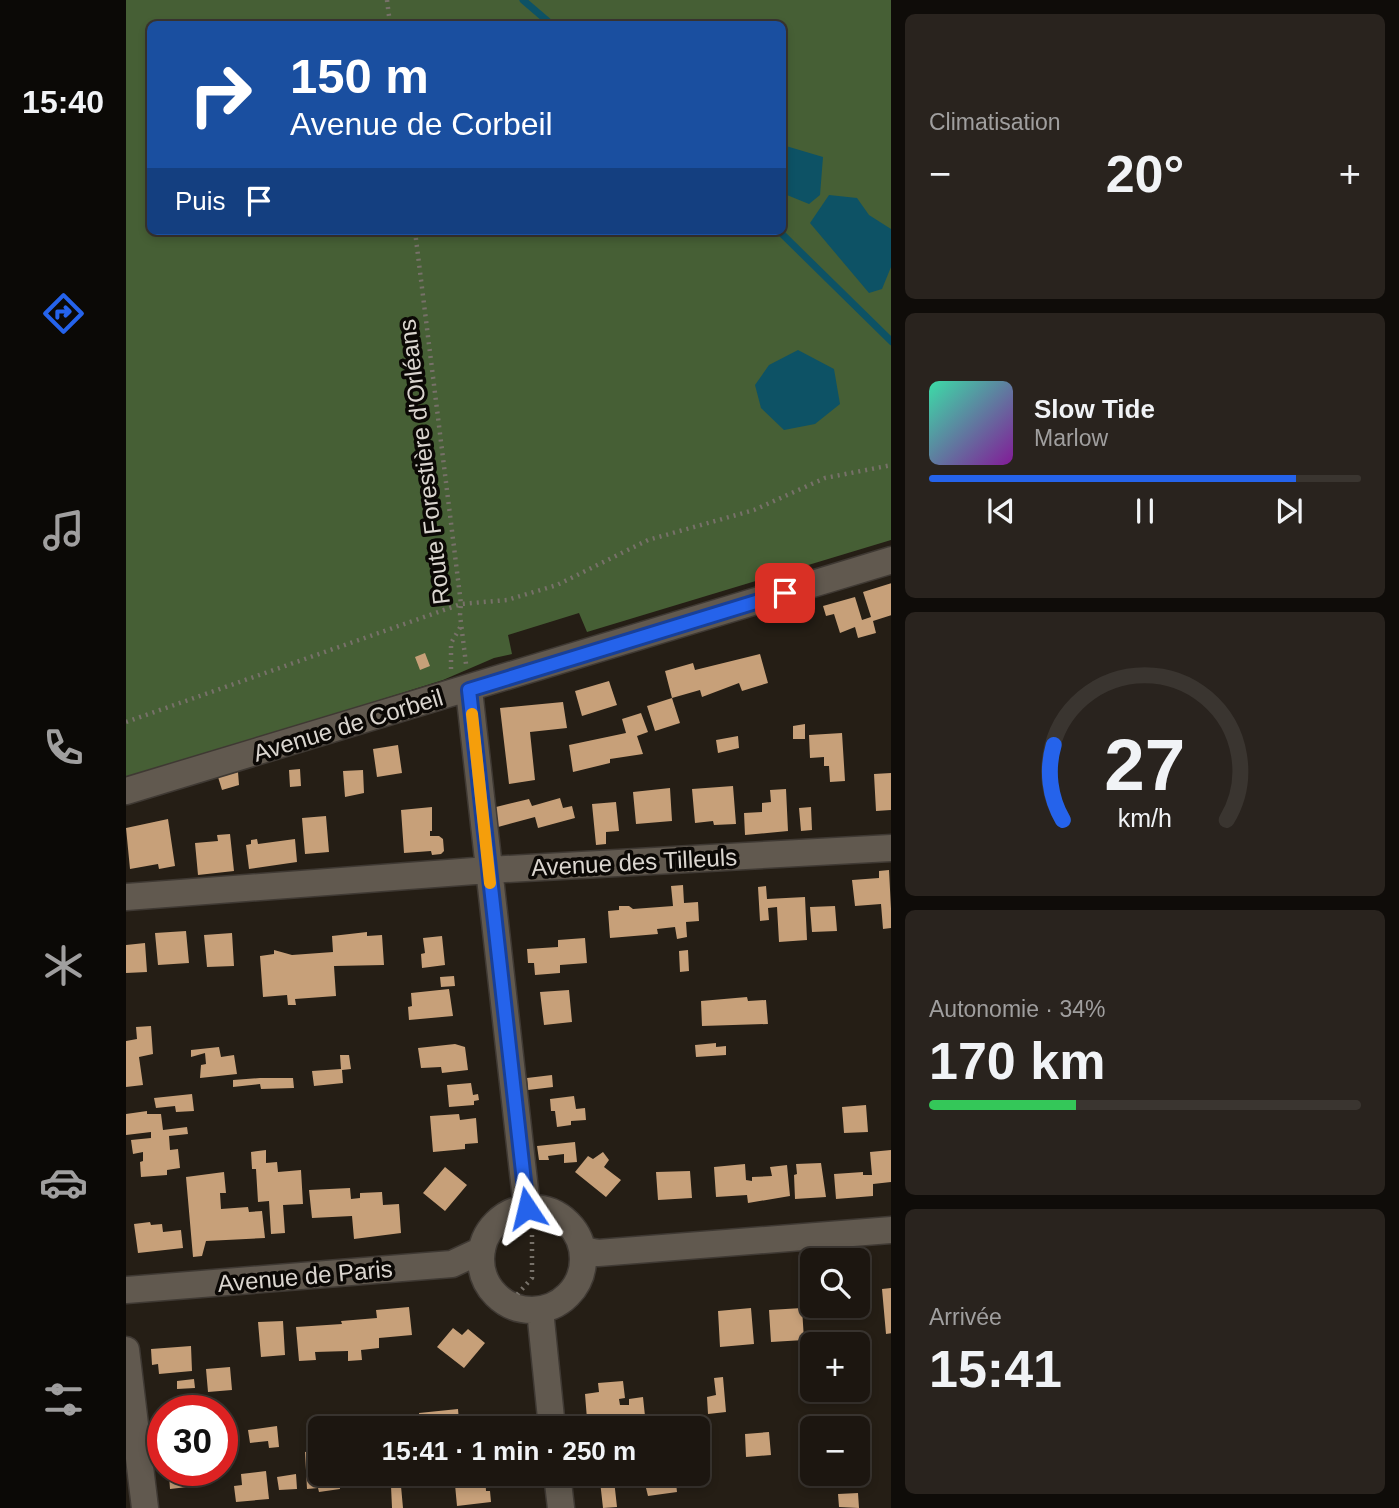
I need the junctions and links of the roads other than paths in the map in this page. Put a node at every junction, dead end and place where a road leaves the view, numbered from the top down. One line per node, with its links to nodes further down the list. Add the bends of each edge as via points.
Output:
1 (891, 560): 2 (street, Avenue de Corbeil)
2 (460, 692): 3 (street, Avenue de Corbeil); 5 (street)
3 (126, 791)
4 (891, 848): 5 (street, Avenue des Tilleuls)
5 (488, 870): 6 (street, Avenue des Tilleuls); 7 (street)
6 (126, 897)
7 (535, 1208): 9 (street, via 511,1212 497,1221); 10 (street, via 569,1223)
8 (891, 1230): 10 (street, via 598,1253)
9 (482, 1250): 11 (street, Avenue de Paris, via 452,1264); 12 (street, via 481,1266 496,1295 508,1305)
10 (583, 1250): 12 (street, via 579,1282 556,1305)
11 (126, 1290)
12 (540, 1310): 14 (street)
13 (126, 1350): 16 (street)
14 (551, 1416)
15 (558, 1486): 17 (street)
16 (145, 1508)
17 (561, 1508)

